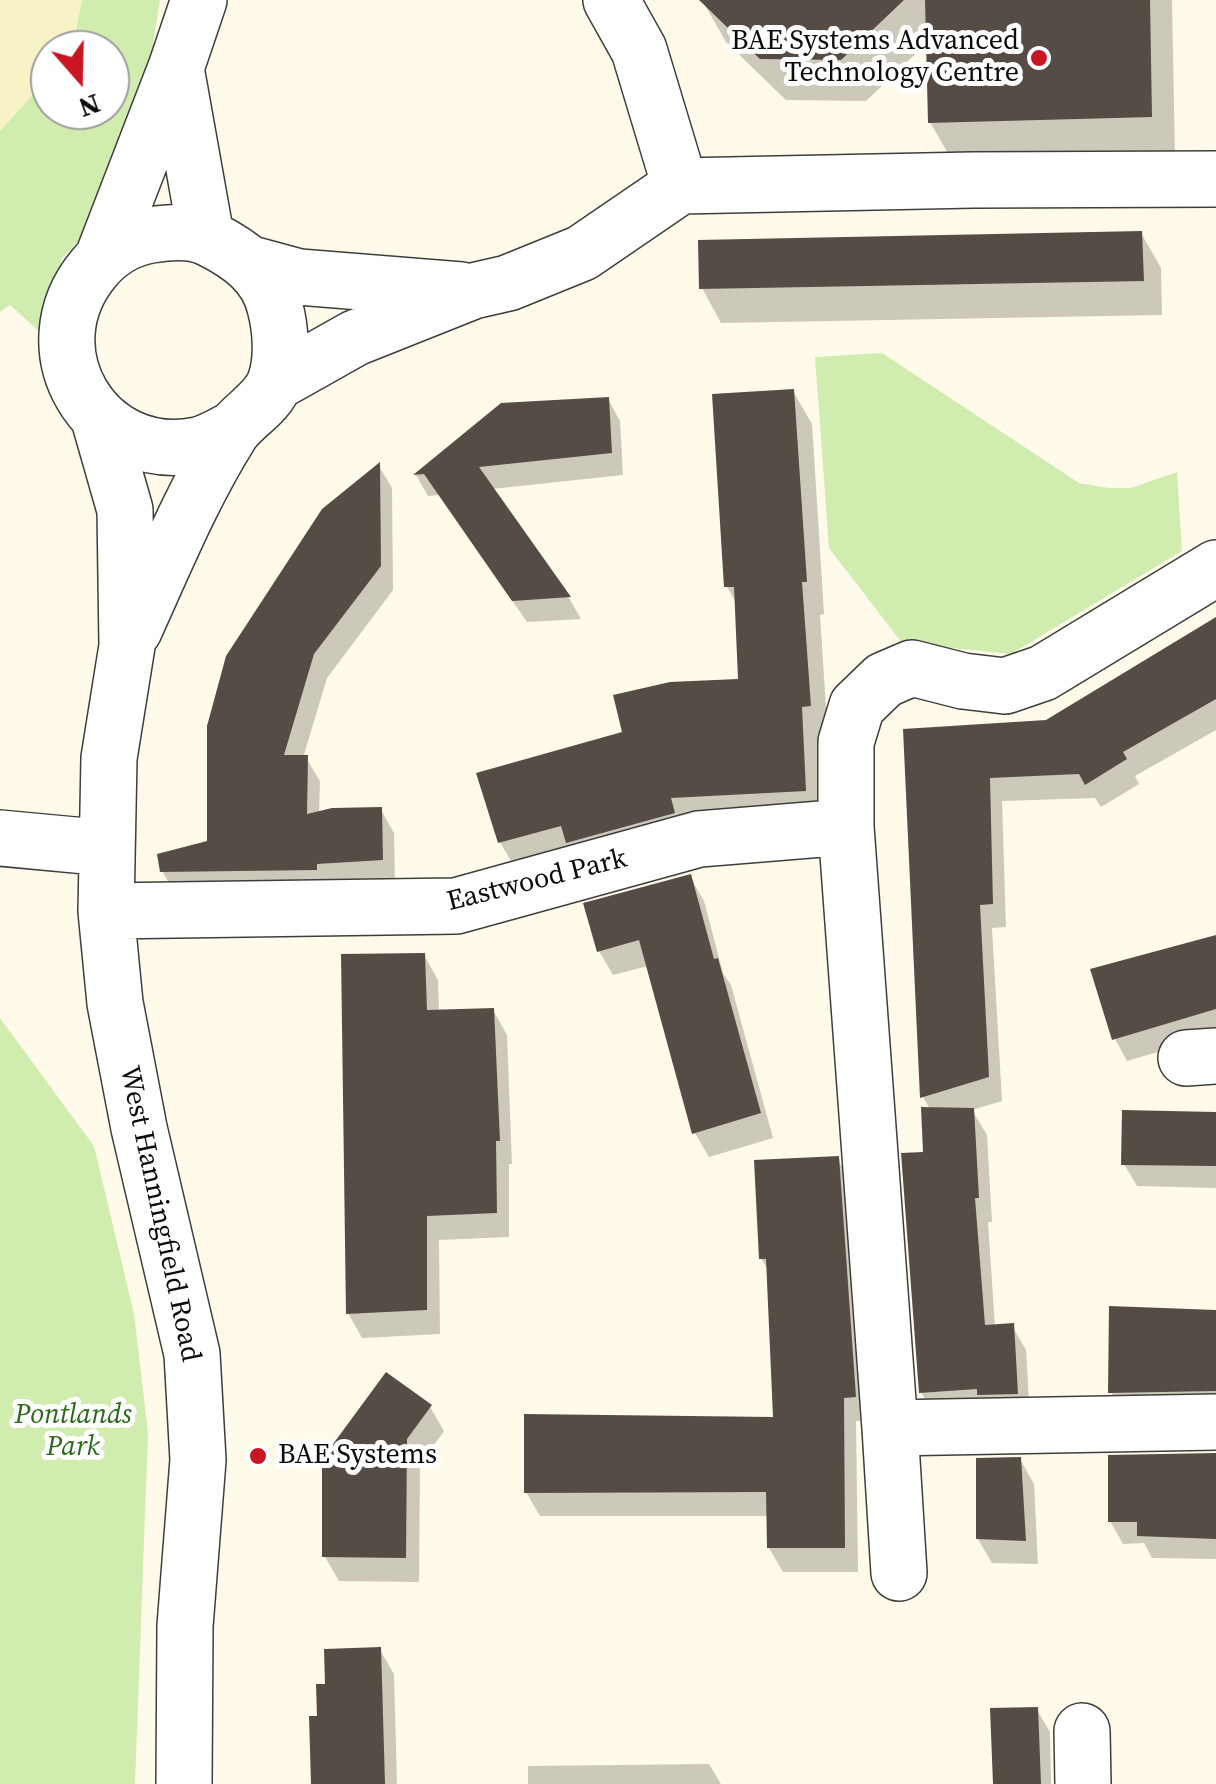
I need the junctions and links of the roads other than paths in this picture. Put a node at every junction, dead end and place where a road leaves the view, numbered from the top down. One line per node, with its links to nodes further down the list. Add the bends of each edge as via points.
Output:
1 (199, 0): 3 (street, West Hanningfield Road)
2 (611, 0): 5 (street, via 639,50)
3 (176, 68): 6 (street, West Hanningfield Road); 7 (street, West Hanningfield Road)
4 (1216, 178): 5 (street)
5 (680, 186): 9 (street, via 582,252)
6 (206, 236): 7 (street, via 134,238); 8 (street)
7 (103, 257): 11 (street, West Hanningfield Road, via 80,285 67,319 66,355 77,390)
8 (251, 264): 9 (street, via 299,277); 10 (street, via 272,296 282,333)
9 (472, 292): 10 (street, via 355,338)
10 (274, 383): 12 (street, West Hanningfield Road)
11 (99, 419): 12 (street, West Hanningfield Road, via 129,438 164,447 200,445); 14 (street, West Hanningfield Road, via 125,510)
12 (233, 430): 14 (street, West Hanningfield Road, via 183,520)
13 (1216, 568): 15 (street, via 1043,672 1005,686 912,668 884,680 857,706 846,742)
14 (127, 646): 17 (street, West Hanningfield Road, via 108,758)
15 (846, 827): 18 (street, Eastwood Park, via 699,839 456,906); 20 (street)
16 (0, 838): 17 (street)
17 (107, 848): 18 (street, West Hanningfield Road)
18 (106, 911): 22 (street, West Hanningfield Road, via 132,1092 192,1354 198,1460)
19 (1216, 1422): 20 (street)
20 (890, 1428): 21 (street)
21 (898, 1573)
22 (184, 1784)

